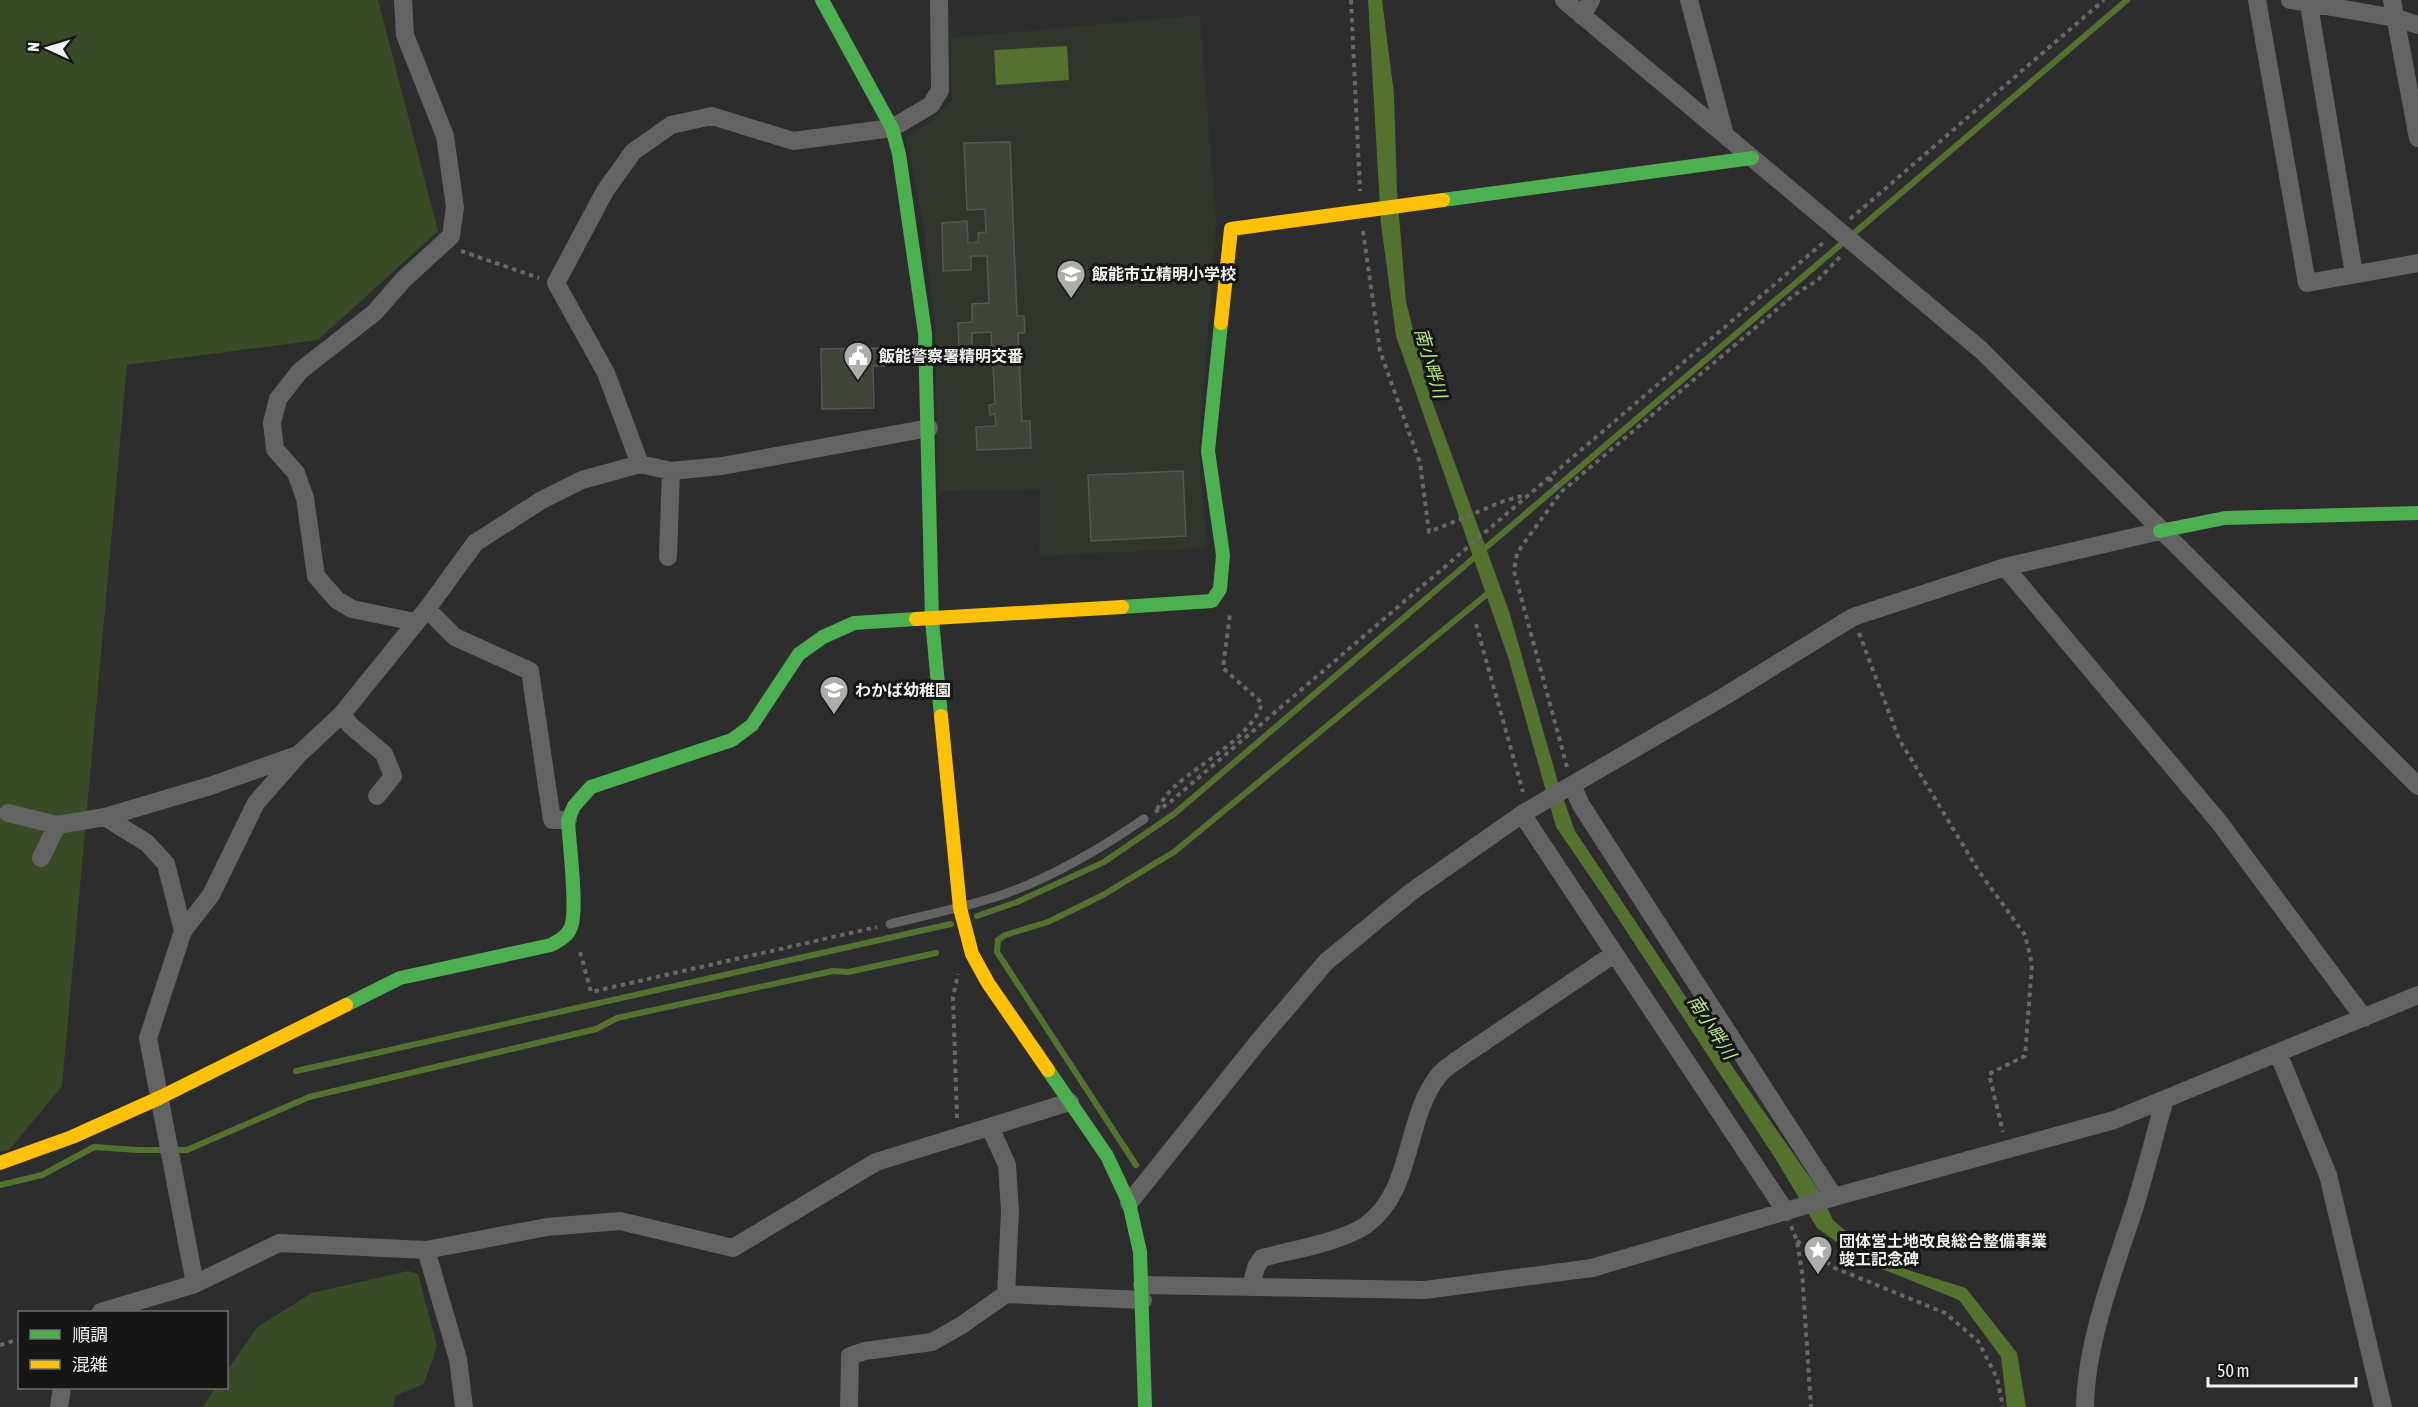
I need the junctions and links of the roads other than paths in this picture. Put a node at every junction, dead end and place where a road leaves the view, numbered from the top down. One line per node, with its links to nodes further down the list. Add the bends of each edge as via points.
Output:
1 (403, 0): 28 (street, via 405,35 445,136 455,207 451,236 374,313 300,371 279,399 272,423 275,449 296,473 305,498 316,576 337,600 352,609)
2 (822, 0): 13 (street)
3 (939, 0): 13 (street, via 940,90 931,105)
4 (1564, 0): 10 (street)
5 (1689, 0): 14 (street)
6 (2257, 0): 18 (street, via 2307,284)
7 (2290, 0): 9 (street)
8 (2392, 0): 11 (street)
9 (2309, 5): 11 (street); 18 (street)
10 (1587, 8): 14 (street)
11 (2396, 18): 12 (street); 15 (street)
12 (2418, 26)
13 (892, 128): 19 (street, via 922,303); 20 (street, via 793,141 712,116 671,125 633,152 605,191 556,283 606,372)
14 (1725, 135): 16 (street)
15 (2418, 138)
16 (1752, 158): 23 (street, via 1981,350); 27 (street, via 1231,229 1208,451 1223,555 1220,589 1212,601)
17 (2418, 263): 18 (street)
18 (2354, 274)
19 (928, 428): 21 (street, via 722,466); 27 (street)
20 (640, 464): 21 (street); 26 (street, via 582,480 540,501 476,543)
21 (671, 471): 24 (street)
22 (2418, 513): 23 (street, via 2225,518)
23 (2160, 531): 25 (street); 32 (street)
24 (668, 557)
25 (2005, 567): 31 (street, via 1853,617); 46 (street, via 2219,822)
26 (427, 609): 28 (street); 38 (street, via 455,637 530,672 552,820)
27 (932, 620): 38 (street, via 854,623 823,637 799,654 752,725 732,740 591,787); 41 (street)
28 (415, 622): 29 (street)
29 (342, 714): 30 (street); 33 (street, via 384,754 393,776)
30 (298, 755): 36 (street); 43 (street, via 256,803 211,895)
31 (1569, 786): 34 (street); 53 (street)
32 (2418, 786)
33 (377, 796)
34 (1528, 810): 44 (street); 54 (street, via 1411,892 1326,962)
35 (8, 813): 39 (street)
36 (105, 817): 39 (street); 43 (street, via 147,843 165,864)
37 (1144, 819): 41 (lane, via 1070,865)
38 (567, 820): 48 (street, via 574,912 573,927 564,938 550,945 400,978)
39 (57, 825): 40 (street)
40 (41, 858)
41 (960, 908): 42 (lane); 50 (street, via 972,954 988,983)
42 (890, 924)
43 (183, 931): 48 (street, via 148,1038)
44 (1614, 954): 55 (street); 58 (street, via 1440,1074 1424,1103 1394,1191 1384,1209 1346,1236 1262,1258)
45 (2418, 995): 46 (street)
46 (2364, 1018): 47 (street)
47 (2278, 1053): 49 (street); 68 (street, via 2328,1175)
48 (159, 1098): 52 (street, via 72,1137); 57 (street)
49 (2165, 1099): 53 (street, via 2114,1120); 67 (street, via 2105,1295 2085,1385)
50 (1070, 1102): 51 (street); 54 (street, via 1107,1156)
51 (990, 1127): 56 (street, via 876,1162 733,1248 620,1221 547,1227); 59 (street, via 1007,1165 1010,1211)
52 (0, 1163)
53 (1832, 1198): 55 (street)
54 (1129, 1203): 60 (street, via 1140,1252)
55 (1790, 1210): 58 (street, via 1592,1268 1425,1290)
56 (426, 1250): 57 (street, via 279,1243); 64 (street, via 458,1359)
57 (195, 1284): 61 (street)
58 (1251, 1287): 60 (street)
59 (1006, 1293): 60 (street); 65 (street, via 932,1342 849,1356)
60 (1142, 1293): 66 (street)
61 (104, 1311)
62 (62, 1389): 63 (street)
63 (59, 1407)
64 (464, 1407)
65 (849, 1407)
66 (1145, 1407)
67 (2085, 1407)
68 (2383, 1407)

